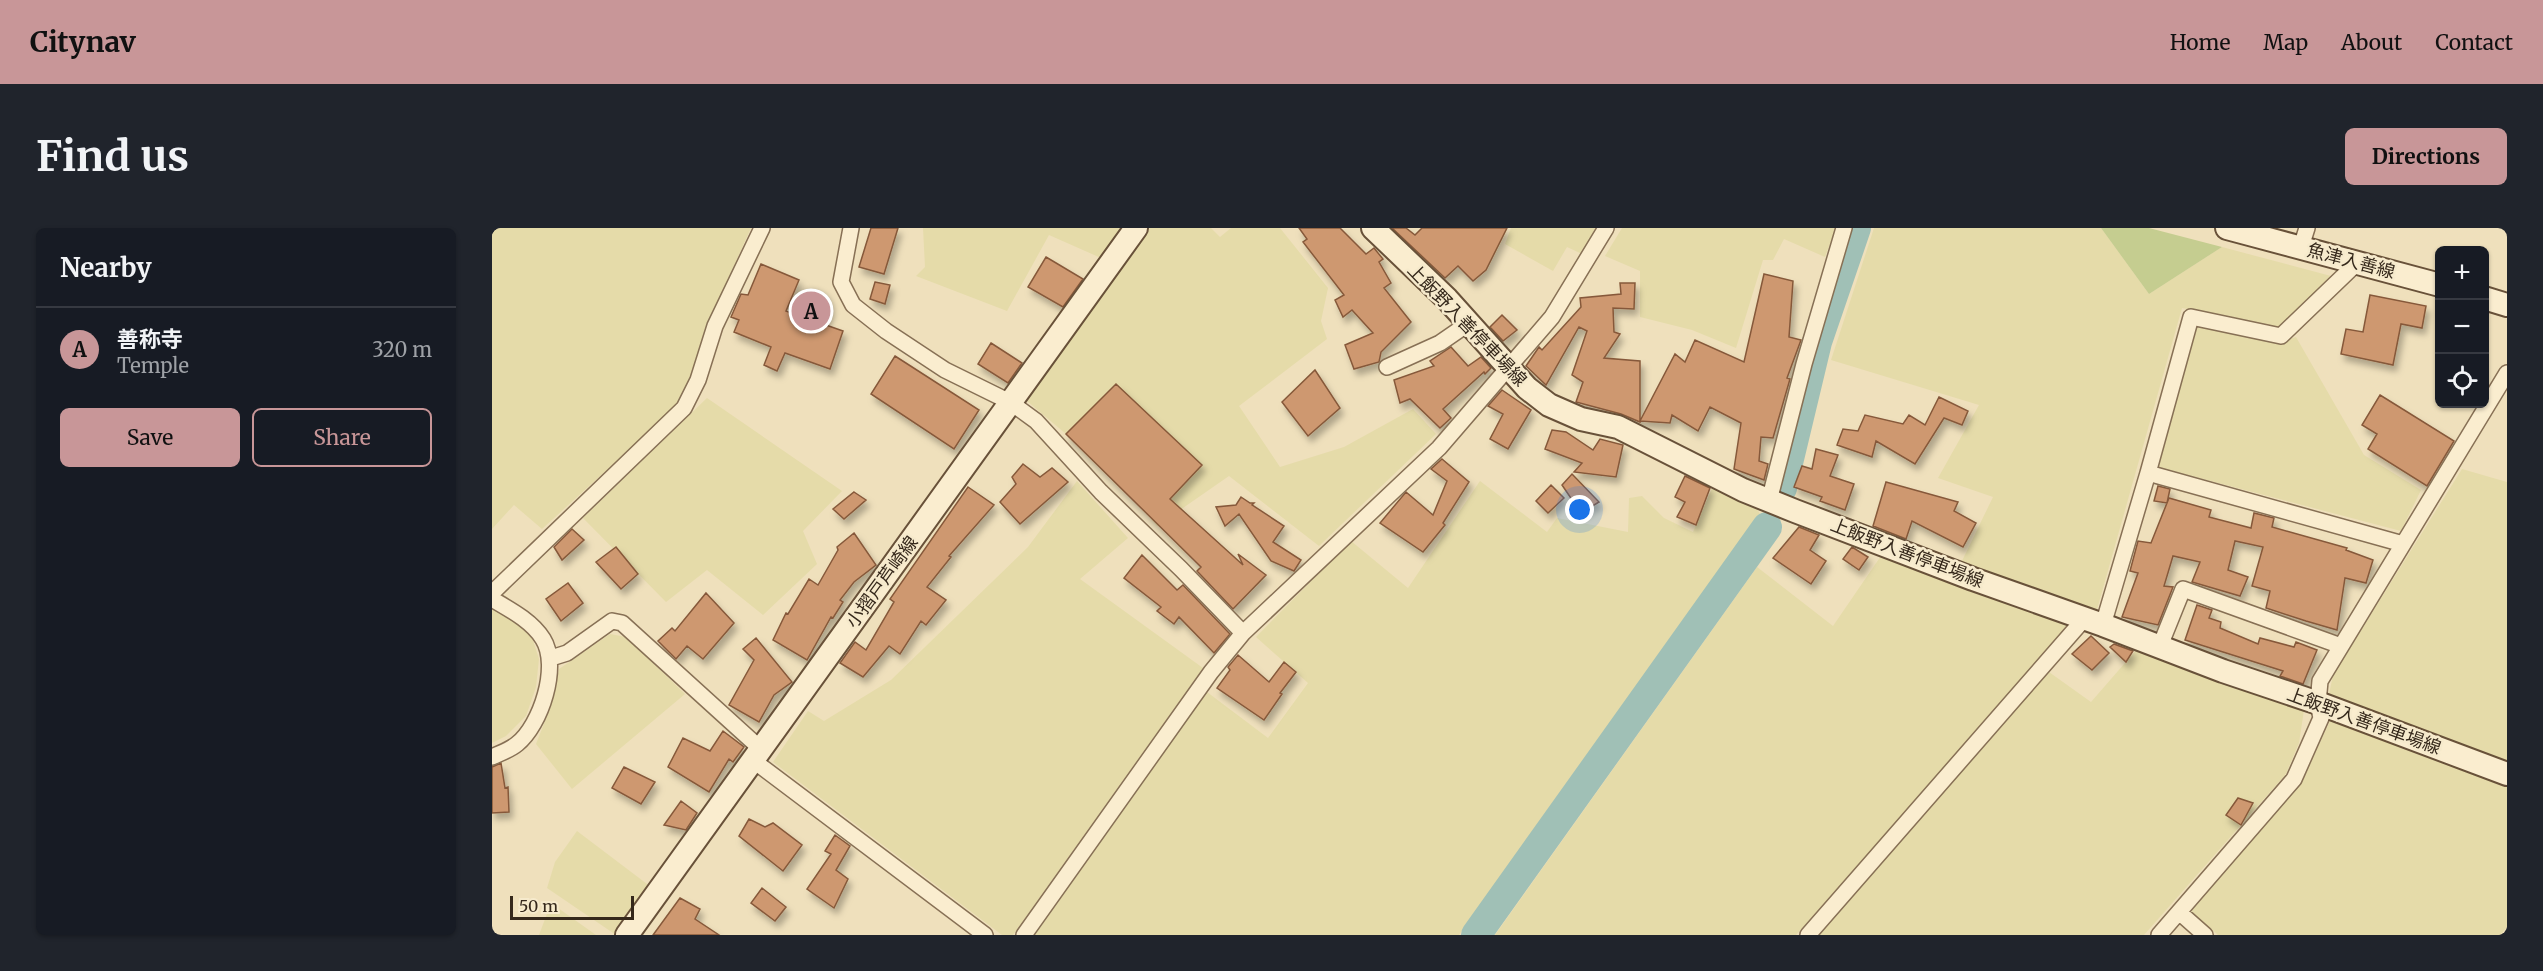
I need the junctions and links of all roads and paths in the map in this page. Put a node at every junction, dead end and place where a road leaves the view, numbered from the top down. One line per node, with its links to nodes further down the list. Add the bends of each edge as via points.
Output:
1 (762, 228): 21 (street, via 715,326 698,380 684,408)
2 (851, 228): 17 (street, via 841,282 853,305 945,370)
3 (1136, 228): 17 (main road, 小摺戸芦崎線)
4 (1373, 228): 13 (main road, 上飯野入善停車場線)
5 (1606, 228): 15 (street, via 1552,317)
6 (1845, 228): 19 (street, via 1804,364)
7 (2227, 228): 8 (main road, 魚津入善線)
8 (2304, 238): 9 (main road, 魚津入善線)
9 (2358, 262): 10 (main road, 魚津入善線); 18 (street, via 2281,336 2191,317)
10 (2435, 284)
11 (2489, 299): 12 (main road)
12 (2507, 304)
13 (1469, 323): 14 (street, via 1440,343); 15 (main road, 上飯野入善停車場線)
14 (1387, 367)
15 (1509, 368): 19 (main road, 上飯野入善停車場線, via 1549,405 1581,419 1618,427); 24 (street, via 1439,448)
16 (2507, 373): 20 (street)
17 (1010, 402): 24 (street, via 1036,421 1101,492); 29 (main road, 小摺戸芦崎線)
18 (2148, 473): 20 (street); 23 (street)
19 (1769, 501): 23 (main road, 上飯野入善停車場線)
20 (2403, 544): 26 (street)
21 (492, 593)
22 (492, 598): 27 (street, via 543,638)
23 (2094, 622): 25 (main road, 上飯野入善停車場線); 36 (street)
24 (1243, 633): 35 (street, via 1211,672)
25 (2160, 646): 26 (street, via 2183,589); 28 (main road, 上飯野入善停車場線)
26 (2341, 646): 28 (street, via 2320,681)
27 (551, 658): 29 (street, via 567,653 612,621 622,623); 30 (street, via 545,696 534,725 517,745)
28 (2318, 702): 31 (main road, 上飯野入善停車場線); 32 (street, via 2321,718 2294,779)
29 (758, 755): 33 (main road, 小摺戸芦崎線); 34 (street)
30 (492, 757)
31 (2507, 774)
32 (2179, 912): 37 (street); 38 (street)
33 (627, 935)
34 (985, 935)
35 (1024, 935)
36 (1808, 935)
37 (2159, 935)
38 (2205, 935)

